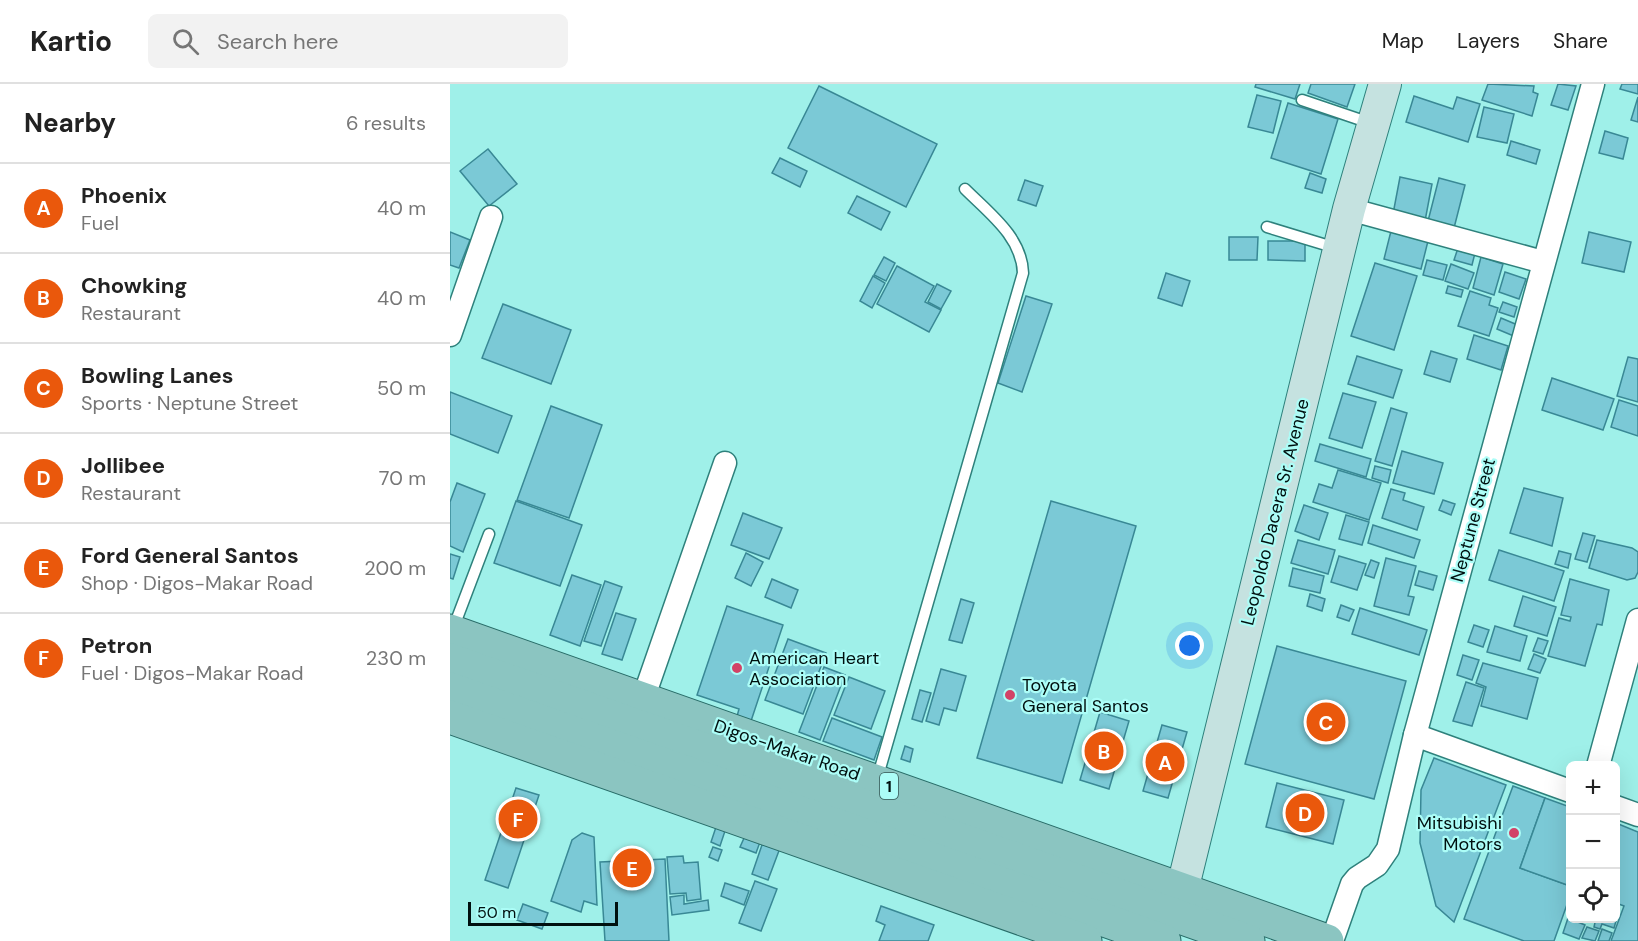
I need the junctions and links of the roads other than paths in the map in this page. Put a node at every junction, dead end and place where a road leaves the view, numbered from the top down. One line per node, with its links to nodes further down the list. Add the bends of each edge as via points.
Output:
1 (1385, 84): 4 (main road, Leopoldo Dacera Sr. Avenue)
2 (1593, 84): 10 (street, Neptune Street)
3 (1302, 99): 4 (lane)
4 (1373, 123): 6 (main road, Leopoldo Dacera Sr. Avenue)
5 (965, 189): 21 (lane, via 1009,234 1022,256 1023,273)
6 (1349, 208): 9 (main road, Leopoldo Dacera Sr. Avenue); 10 (street)
7 (491, 217): 11 (street)
8 (1267, 227): 9 (lane)
9 (1338, 249): 25 (main road, Leopoldo Dacera Sr. Avenue)
10 (1543, 262): 19 (street, Neptune Street)
11 (450, 335)
12 (725, 463): 17 (street)
13 (489, 534): 15 (lane)
14 (1638, 620): 20 (street)
15 (451, 641): 17 (main road, Digos-Makar Road / 1); 29 (main road, Digos-Makar Road / 1)
16 (450, 689): 27 (main road)
17 (643, 699): 21 (main road, Digos-Makar Road / 1)
18 (450, 717): 26 (main road, via 1036,928)
19 (1415, 735): 22 (street); 30 (street, Neptune Street, via 1388,849 1377,865 1352,884)
20 (1599, 761)
21 (877, 782): 25 (main road, Digos-Makar Road / 1)
22 (1566, 790)
23 (1620, 808): 24 (street)
24 (1638, 815)
25 (1182, 890): 28 (main road, Leopoldo Dacera Sr. Avenue); 30 (main road, Digos-Makar Road / 1)
26 (1085, 941)
27 (1164, 941)
28 (1170, 941)
29 (1248, 941)
30 (1329, 941)

